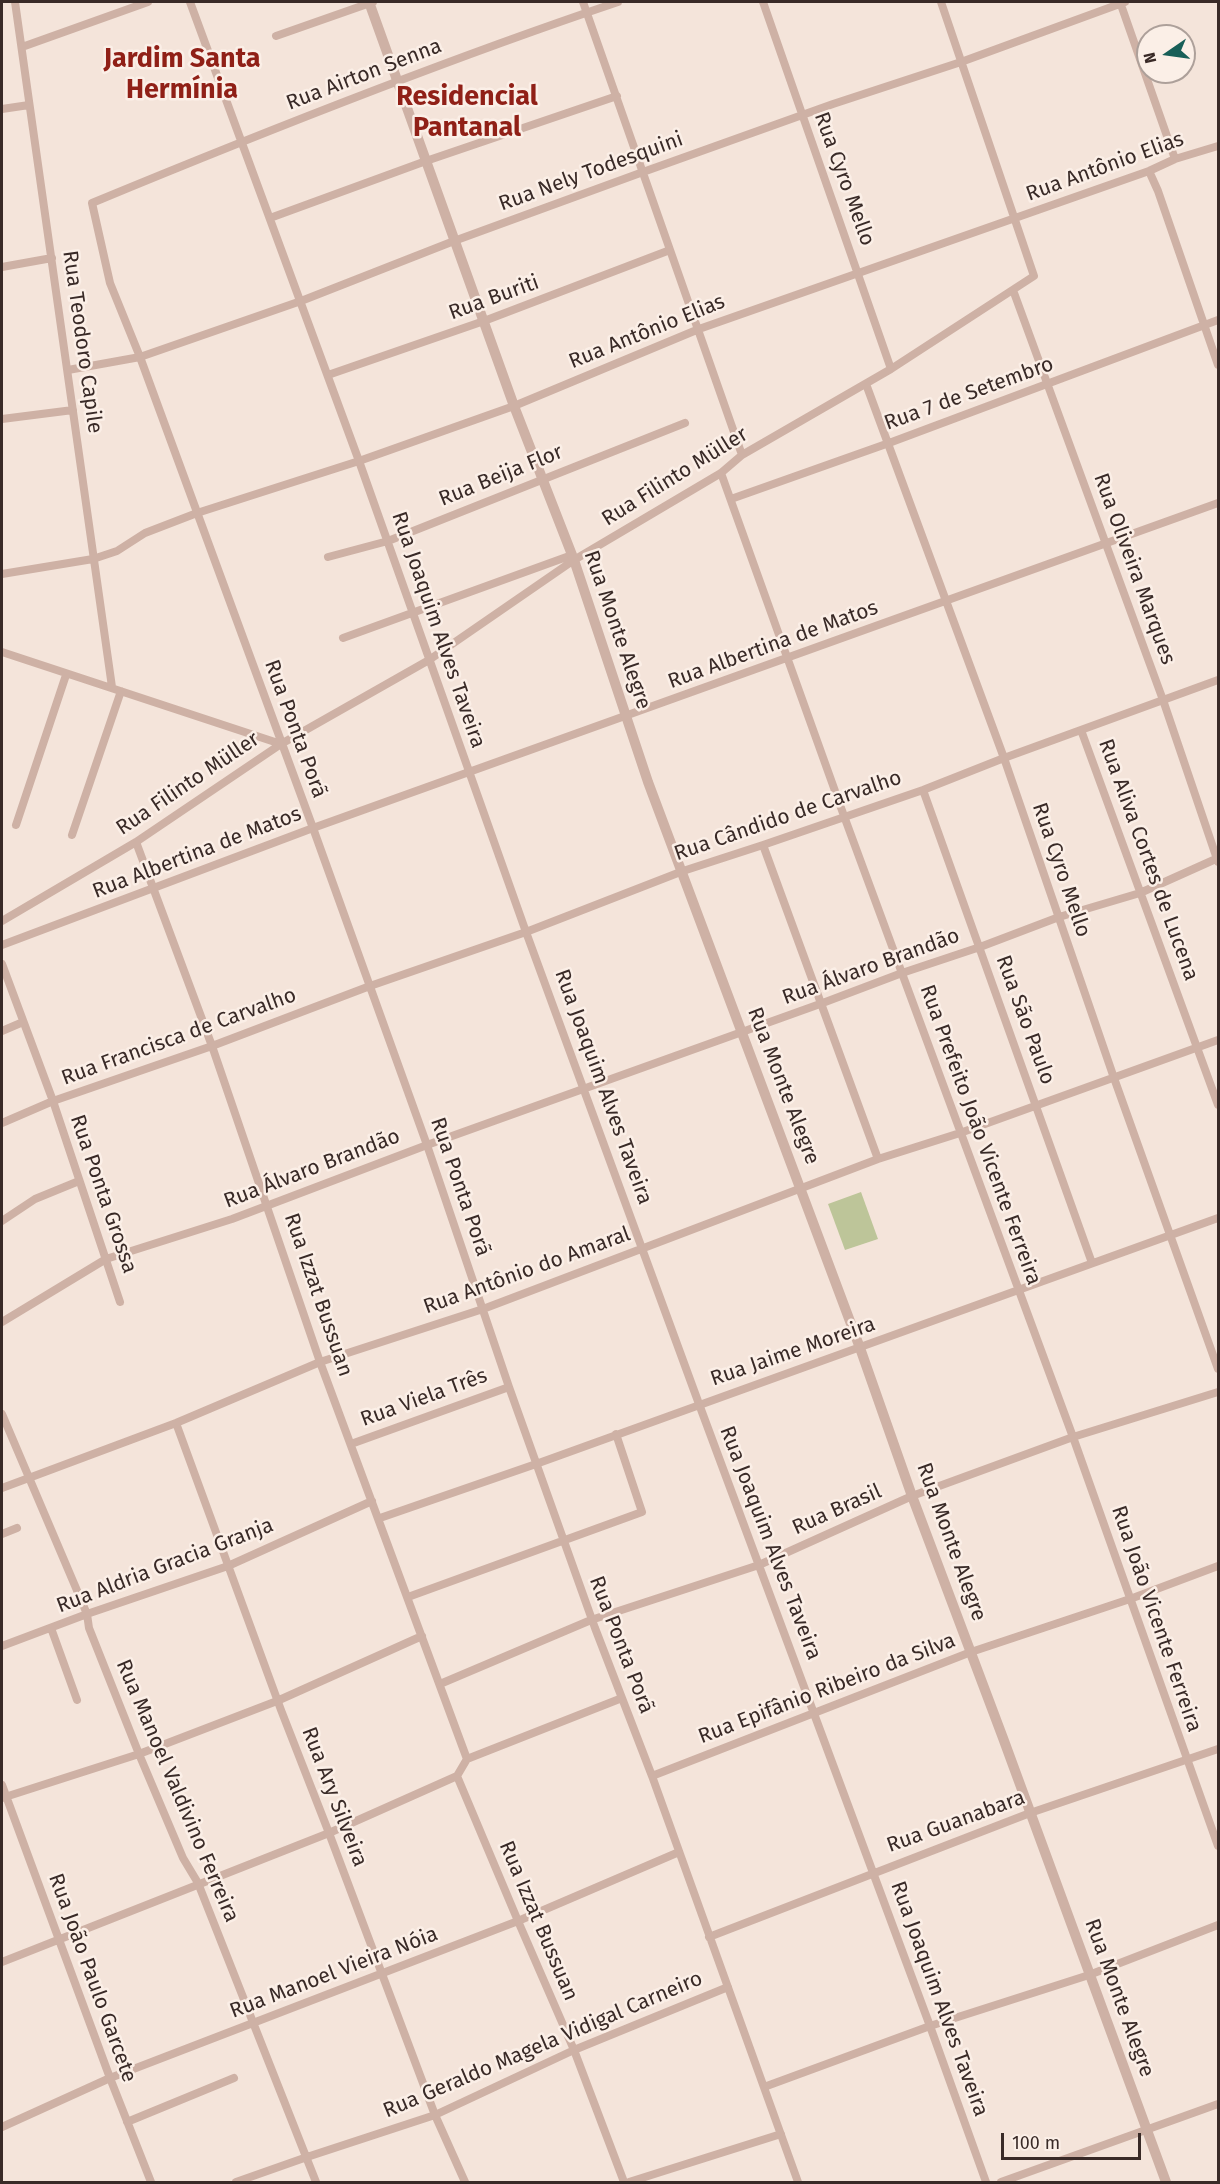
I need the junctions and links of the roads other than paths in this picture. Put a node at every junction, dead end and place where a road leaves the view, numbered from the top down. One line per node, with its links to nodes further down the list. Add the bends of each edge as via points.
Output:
1 (15, 2): 12 (street, Rua Teodoro Capile)
2 (148, 2): 12 (street)
3 (190, 2): 19 (street, Rua Joaquim Alves Taveira)
4 (370, 2): 11 (street); 14 (street, Rua Monte Alegre)
5 (583, 2): 10 (street)
6 (618, 2): 10 (street, Rua Airton Senna)
7 (763, 2): 18 (street, Rua Cyro Mello)
8 (941, 2): 13 (street)
9 (1122, 2): 13 (street, Rua Nely Todesquini); 21 (street)
10 (586, 12): 14 (street, Rua Airton Senna); 15 (street)
11 (276, 36)
12 (22, 47): 16 (street, Rua Teodoro Capile)
13 (961, 62): 18 (street, Rua Nely Todesquini); 27 (street)
14 (398, 81): 19 (street, Rua Airton Senna); 22 (street, Rua Monte Alegre)
15 (617, 96): 22 (street); 24 (street)
16 (29, 105): 17 (street); 30 (street, Rua Teodoro Capile)
17 (2, 109)
18 (802, 115): 24 (street, Rua Nely Todesquini); 32 (street, Rua Cyro Mello)
19 (242, 141): 25 (street, Rua Airton Senna); 26 (street, Rua Joaquim Alves Taveira)
20 (1218, 146): 21 (street, Rua Antônio Elias)
21 (1175, 159): 23 (street, Rua Antônio Elias)
22 (426, 161): 26 (street); 28 (street, Rua Monte Alegre)
23 (1149, 171): 27 (street, Rua Antônio Elias); 37 (street)
24 (643, 172): 28 (street, Rua Nely Todesquini); 29 (street)
25 (92, 203): 39 (street, Rua Ponta Porã, via 110,283)
26 (270, 218): 34 (street, Rua Joaquim Alves Taveira)
27 (1014, 218): 32 (street, Rua Antônio Elias); 33 (street, Rua Filinto Müller, via 1034,276)
28 (454, 241): 34 (street, Rua Nely Todesquini); 36 (street, Rua Monte Alegre)
29 (670, 250): 36 (street, Rua Buriti); 38 (street)
30 (52, 258): 31 (street); 42 (street, Rua Teodoro Capile)
31 (2, 267)
32 (859, 273): 38 (street, Rua Antônio Elias); 41 (street, Rua Cyro Mello)
33 (1013, 290): 41 (street, Rua Filinto Müller); 45 (street, Rua Oliveira Marques)
34 (301, 300): 39 (street, Rua Nely Todesquini); 43 (street, Rua Joaquim Alves Taveira)
35 (1218, 320): 37 (street, Rua 7 de Setembro)
36 (484, 321): 43 (street, Rua Buriti); 46 (street, Rua Monte Alegre)
37 (1204, 326): 40 (street); 45 (street, Rua 7 de Setembro)
38 (699, 329): 46 (street, Rua Antônio Elias); 51 (street)
39 (140, 357): 42 (street, Rua Nely Todesquini); 57 (street, Rua Ponta Porã)
40 (1218, 365)
41 (891, 369): 44 (street, Rua Filinto Müller)
42 (68, 370): 47 (street, Rua Teodoro Capile)
43 (328, 375): 52 (street, Rua Joaquim Alves Taveira)
44 (866, 384): 50 (street, Rua Cyro Mello); 51 (street, Rua Filinto Müller)
45 (1047, 385): 50 (street, Rua 7 de Setembro); 59 (street, Rua Oliveira Marques)
46 (514, 406): 52 (street, Rua Antônio Elias); 54 (street, Rua Monte Alegre)
47 (74, 410): 48 (street); 62 (street, Rua Teodoro Capile)
48 (2, 419)
49 (685, 423): 54 (street, Rua Beija Flor)
50 (889, 443): 55 (street, Rua 7 de Setembro); 64 (street, Rua Cyro Mello)
51 (742, 455): 53 (street, Rua Filinto Müller)
52 (359, 461): 57 (street, Rua Antônio Elias); 58 (street, Rua Joaquim Alves Taveira)
53 (721, 473): 55 (street, Rua Prefeito João Vicente Ferreira); 61 (street, Rua Filinto Müller)
54 (541, 479): 58 (street, Rua Beija Flor); 61 (street, Rua Monte Alegre)
55 (731, 499): 68 (street, Rua Prefeito João Vicente Ferreira)
56 (1218, 503): 59 (street, Rua Albertina de Matos)
57 (197, 513): 62 (street, Rua Antônio Elias); 77 (street, Rua Ponta Porã)
58 (388, 541): 60 (street, Rua Beija Flor); 65 (street, Rua Joaquim Alves Taveira)
59 (1106, 544): 64 (street, Rua Albertina de Matos); 74 (street, Rua Oliveira Marques)
60 (328, 557)
61 (573, 558): 65 (street); 69 (street, Rua Filinto Müller); 75 (street, Rua Monte Alegre)
62 (93, 559): 63 (street, Rua Antônio Elias); 72 (street, Rua Teodoro Capile)
63 (2, 574)
64 (946, 602): 68 (street, Rua Albertina de Matos); 78 (street, Rua Cyro Mello)
65 (413, 614): 66 (street); 69 (street, Rua Joaquim Alves Taveira)
66 (343, 638)
67 (2, 652): 70 (street)
68 (788, 658): 75 (street, Rua Albertina de Matos); 81 (street, Rua Prefeito João Vicente Ferreira)
69 (429, 660): 77 (street, Rua Filinto Müller); 79 (street, Rua Joaquim Alves Taveira)
70 (66, 675): 72 (street); 82 (street)
71 (1218, 680): 74 (street, Rua Cândido de Carvalho)
72 (112, 687): 73 (street)
73 (121, 691): 77 (street); 84 (street)
74 (1162, 700): 76 (street, Rua Cândido de Carvalho); 87 (street, Rua Oliveira Marques)
75 (626, 717): 79 (street, Rua Albertina de Matos); 88 (street, Rua Monte Alegre)
76 (1081, 730): 78 (street, Rua Cândido de Carvalho); 90 (street, Rua Aliva Cortes de Lucena)
77 (281, 744): 83 (street, Rua Ponta Porã); 85 (street, Rua Filinto Müller)
78 (1004, 758): 80 (street, Rua Cândido de Carvalho); 91 (street, Rua Cyro Mello)
79 (469, 773): 83 (street, Rua Albertina de Matos); 93 (street, Rua Joaquim Alves Taveira)
80 (923, 790): 81 (street, Rua Cândido de Carvalho); 95 (street, Rua São Paulo)
81 (844, 816): 86 (street, Rua Cândido de Carvalho); 97 (street, Rua Prefeito João Vicente Ferreira)
82 (16, 825)
83 (313, 828): 89 (street, Rua Albertina de Matos); 98 (street, Rua Ponta Porã)
84 (72, 835)
85 (136, 842): 89 (street, Rua Izzat Bussuan); 92 (street, Rua Filinto Müller)
86 (763, 845): 88 (street, Rua Cândido de Carvalho); 99 (street)
87 (1218, 859): 90 (street, Rua Álvaro Brandão)
88 (683, 870): 93 (street, Rua Cândido de Carvalho); 102 (street, Rua Monte Alegre)
89 (154, 889): 94 (street, Rua Albertina de Matos); 104 (street, Rua Izzat Bussuan)
90 (1140, 893): 91 (street, Rua Álvaro Brandão); 105 (street, Rua Aliva Cortes de Lucena)
91 (1059, 917): 95 (street, Rua Álvaro Brandão); 106 (street, Rua Cyro Mello)
92 (2, 921)
93 (526, 932): 98 (street, Rua Cândido de Carvalho); 107 (street, Rua Joaquim Alves Taveira)
94 (2, 945)
95 (980, 947): 97 (street, Rua Álvaro Brandão); 110 (street, Rua São Paulo)
96 (2, 964): 100 (street, Rua Ponta Grossa)
97 (902, 973): 99 (street, Rua Álvaro Brandão); 112 (street, Rua Prefeito João Vicente Ferreira)
98 (370, 986): 104 (street, Rua Francisca de Carvalho); 113 (street, Rua Ponta Porã)
99 (820, 1004): 102 (street, Rua Álvaro Brandão); 114 (street)
100 (23, 1022): 101 (street); 108 (street, Rua Ponta Grossa)
101 (2, 1031)
102 (742, 1032): 107 (street, Rua Álvaro Brandão); 116 (street, Rua Monte Alegre)
103 (1218, 1040): 105 (street, Rua Antônio do Amaral)
104 (212, 1046): 108 (street, Rua Francisca de Carvalho); 117 (street, Rua Izzat Bussuan)
105 (1199, 1049): 106 (street, Rua Antônio do Amaral); 109 (street, Rua Aliva Cortes de Lucena)
106 (1114, 1078): 110 (street, Rua Antônio do Amaral); 120 (street, Rua Cyro Mello)
107 (585, 1088): 113 (street, Rua Álvaro Brandão); 121 (street, Rua Joaquim Alves Taveira)
108 (52, 1101): 111 (street, Rua Francisca de Carvalho); 115 (street, Rua Ponta Grossa)
109 (1218, 1105)
110 (1037, 1106): 112 (street, Rua Antônio do Amaral); 123 (street, Rua São Paulo)
111 (2, 1123)
112 (960, 1133): 114 (street, Rua Antônio do Amaral); 124 (street, Rua Prefeito João Vicente Ferreira)
113 (427, 1145): 117 (street, Rua Álvaro Brandão); 126 (street, Rua Ponta Porã)
114 (878, 1159): 116 (street, Rua Antônio do Amaral)
115 (79, 1181): 119 (street, via 35,1199); 122 (street, Rua Ponta Grossa)
116 (801, 1189): 121 (street, Rua Antônio do Amaral); 128 (street, Rua Monte Alegre)
117 (268, 1205): 122 (street, Rua Álvaro Brandão); 129 (street, Rua Izzat Bussuan)
118 (1218, 1218): 120 (street, Rua Jaime Moreira)
119 (2, 1221)
120 (1172, 1237): 123 (street, Rua Jaime Moreira); 130 (street, Rua Cyro Mello)
121 (642, 1248): 126 (street, Rua Antônio do Amaral); 133 (street, Rua Joaquim Alves Taveira)
122 (106, 1259): 125 (street, Rua Ponta Grossa); 127 (street, Rua Álvaro Brandão)
123 (1092, 1263): 124 (street, Rua Jaime Moreira)
124 (1017, 1290): 128 (street, Rua Jaime Moreira); 137 (street, Rua Prefeito João Vicente Ferreira)
125 (120, 1302)
126 (483, 1309): 129 (street, Rua Antônio do Amaral); 131 (street, Rua Ponta Porã)
127 (2, 1322)
128 (860, 1348): 133 (street, Rua Jaime Moreira); 142 (street, Rua Monte Alegre)
129 (320, 1362): 135 (street, Rua Antônio do Amaral); 138 (street, Rua Izzat Bussuan)
130 (1218, 1369)
131 (509, 1387): 138 (street, Rua Viela Três); 139 (street, Rua Ponta Porã)
132 (1218, 1392): 137 (street, Rua Brasil)
133 (699, 1404): 136 (street, Rua Jaime Moreira); 148 (street, Rua Joaquim Alves Taveira)
134 (2, 1414): 140 (street, Rua Manoel Valdivino Ferreira)
135 (176, 1423): 140 (street, Rua Antônio do Amaral); 149 (street, Rua Ary Silveira)
136 (616, 1434): 139 (street, Rua Jaime Moreira); 147 (street, via 642,1512)
137 (1072, 1437): 142 (street, Rua Brasil); 152 (street, Rua João Vicente Ferreira)
138 (351, 1444): 143 (street, Rua Izzat Bussuan)
139 (536, 1464): 144 (street, Rua Jaime Moreira); 147 (street, Rua Ponta Porã)
140 (27, 1478): 141 (street, Rua Antônio do Amaral); 153 (street, Rua Manoel Valdivino Ferreira)
141 (2, 1488)
142 (912, 1496): 148 (street, Rua Brasil); 158 (street, Rua Monte Alegre)
143 (372, 1501): 144 (street, Rua Izzat Bussuan); 149 (street, Rua Aldria Gracia Granja)
144 (380, 1518): 151 (street, Rua Izzat Bussuan)
145 (17, 1528): 146 (street)
146 (2, 1534)
147 (564, 1541): 151 (street); 154 (street, Rua Ponta Porã)
148 (759, 1565): 154 (street, Rua Brasil); 163 (street, Rua Joaquim Alves Taveira)
149 (228, 1566): 153 (street, Rua Aldria Gracia Granja); 162 (street, Rua Ary Silveira)
150 (1218, 1566): 152 (street, Rua Epifânio Ribeiro da Silva)
151 (408, 1597): 156 (street, Rua Izzat Bussuan)
152 (1130, 1599): 158 (street, Rua Epifânio Ribeiro da Silva); 167 (street, Rua João Vicente Ferreira)
153 (87, 1614): 155 (street, Rua Aldria Gracia Granja); 165 (street, Rua Manoel Valdivino Ferreira)
154 (591, 1620): 159 (street, Rua Brasil); 160 (street, Rua Ponta Porã)
155 (51, 1628): 157 (street, Rua Aldria Gracia Granja); 161 (street)
156 (422, 1636): 159 (street, Rua Izzat Bussuan); 162 (street)
157 (2, 1646)
158 (971, 1652): 163 (street, Rua Epifânio Ribeiro da Silva); 172 (street, Rua Monte Alegre)
159 (440, 1684): 166 (street, Rua Izzat Bussuan)
160 (622, 1698): 166 (street); 169 (street, Rua Ponta Porã)
161 (77, 1700)
162 (277, 1701): 165 (street); 173 (street, Rua Ary Silveira)
163 (815, 1713): 169 (street, Rua Epifânio Ribeiro da Silva); 176 (street, Rua Joaquim Alves Taveira)
164 (1218, 1749): 167 (street, Rua Guanabara)
165 (139, 1754): 171 (street); 177 (street, Rua Manoel Valdivino Ferreira, via 183,1858)
166 (467, 1759): 168 (street)
167 (1186, 1761): 172 (street, Rua Guanabara); 174 (street, Rua João Vicente Ferreira)
168 (457, 1776): 173 (street); 178 (street, Rua Izzat Bussuan)
169 (652, 1776): 175 (street, Rua Ponta Porã)
170 (2, 1785): 171 (street, Rua João Paulo Garcete)
171 (4, 1797): 181 (street, Rua João Paulo Garcete)
172 (1030, 1813): 176 (street, Rua Guanabara); 184 (street, Rua Monte Alegre)
173 (329, 1833): 177 (street); 183 (street, Rua Ary Silveira)
174 (1218, 1846)
175 (679, 1852): 178 (street, Rua Manoel Vieira Nóia); 180 (street, Rua Ponta Porã)
176 (873, 1872): 180 (street, Rua Guanabara); 187 (street, Rua Joaquim Alves Taveira)
177 (198, 1883): 181 (street); 186 (street, Rua Manoel Valdivino Ferreira)
178 (518, 1921): 183 (street, Rua Manoel Vieira Nóia); 188 (street, Rua Izzat Bussuan)
179 (1218, 1924): 184 (street)
180 (709, 1937): 185 (street, Rua Ponta Porã)
181 (59, 1941): 182 (street); 189 (street, Rua João Paulo Garcete)
182 (2, 1962)
183 (382, 1973): 186 (street, Rua Manoel Vieira Nóia); 193 (street, Rua Ary Silveira)
184 (1089, 1975): 187 (street); 196 (street, Rua Monte Alegre)
185 (728, 1987): 188 (street, Rua Geraldo Magela Vidigal Carneiro); 191 (street, Rua Ponta Porã)
186 (253, 2025): 189 (street, Rua Manoel Vieira Nóia); 198 (street, Rua Manoel Valdivino Ferreira)
187 (930, 2026): 191 (street); 205 (street, Rua Joaquim Alves Taveira)
188 (574, 2050): 193 (street, Rua Geraldo Magela Vidigal Carneiro); 203 (street, Rua Izzat Bussuan)
189 (110, 2078): 194 (street, Rua João Paulo Garcete); 195 (street, Rua Manoel Vieira Nóia)
190 (234, 2078): 194 (street)
191 (764, 2087): 197 (street, Rua Ponta Porã)
192 (1218, 2104): 196 (street)
193 (435, 2115): 198 (street, Rua Geraldo Magela Vidigal Carneiro); 202 (street, Rua Ary Silveira)
194 (127, 2122): 199 (street, Rua João Paulo Garcete)
195 (2, 2127)
196 (1148, 2130): 206 (street); 207 (street, Rua Monte Alegre)
197 (781, 2134): 203 (street); 204 (street, Rua Ponta Porã)
198 (307, 2157): 200 (street, Rua Geraldo Magela Vidigal Carneiro); 201 (street, Rua Manoel Valdivino Ferreira)
199 (152, 2182)
200 (236, 2182)
201 (316, 2182)
202 (465, 2182)
203 (627, 2182)
204 (798, 2182)
205 (986, 2182)
206 (1001, 2182)
207 (1166, 2182)

